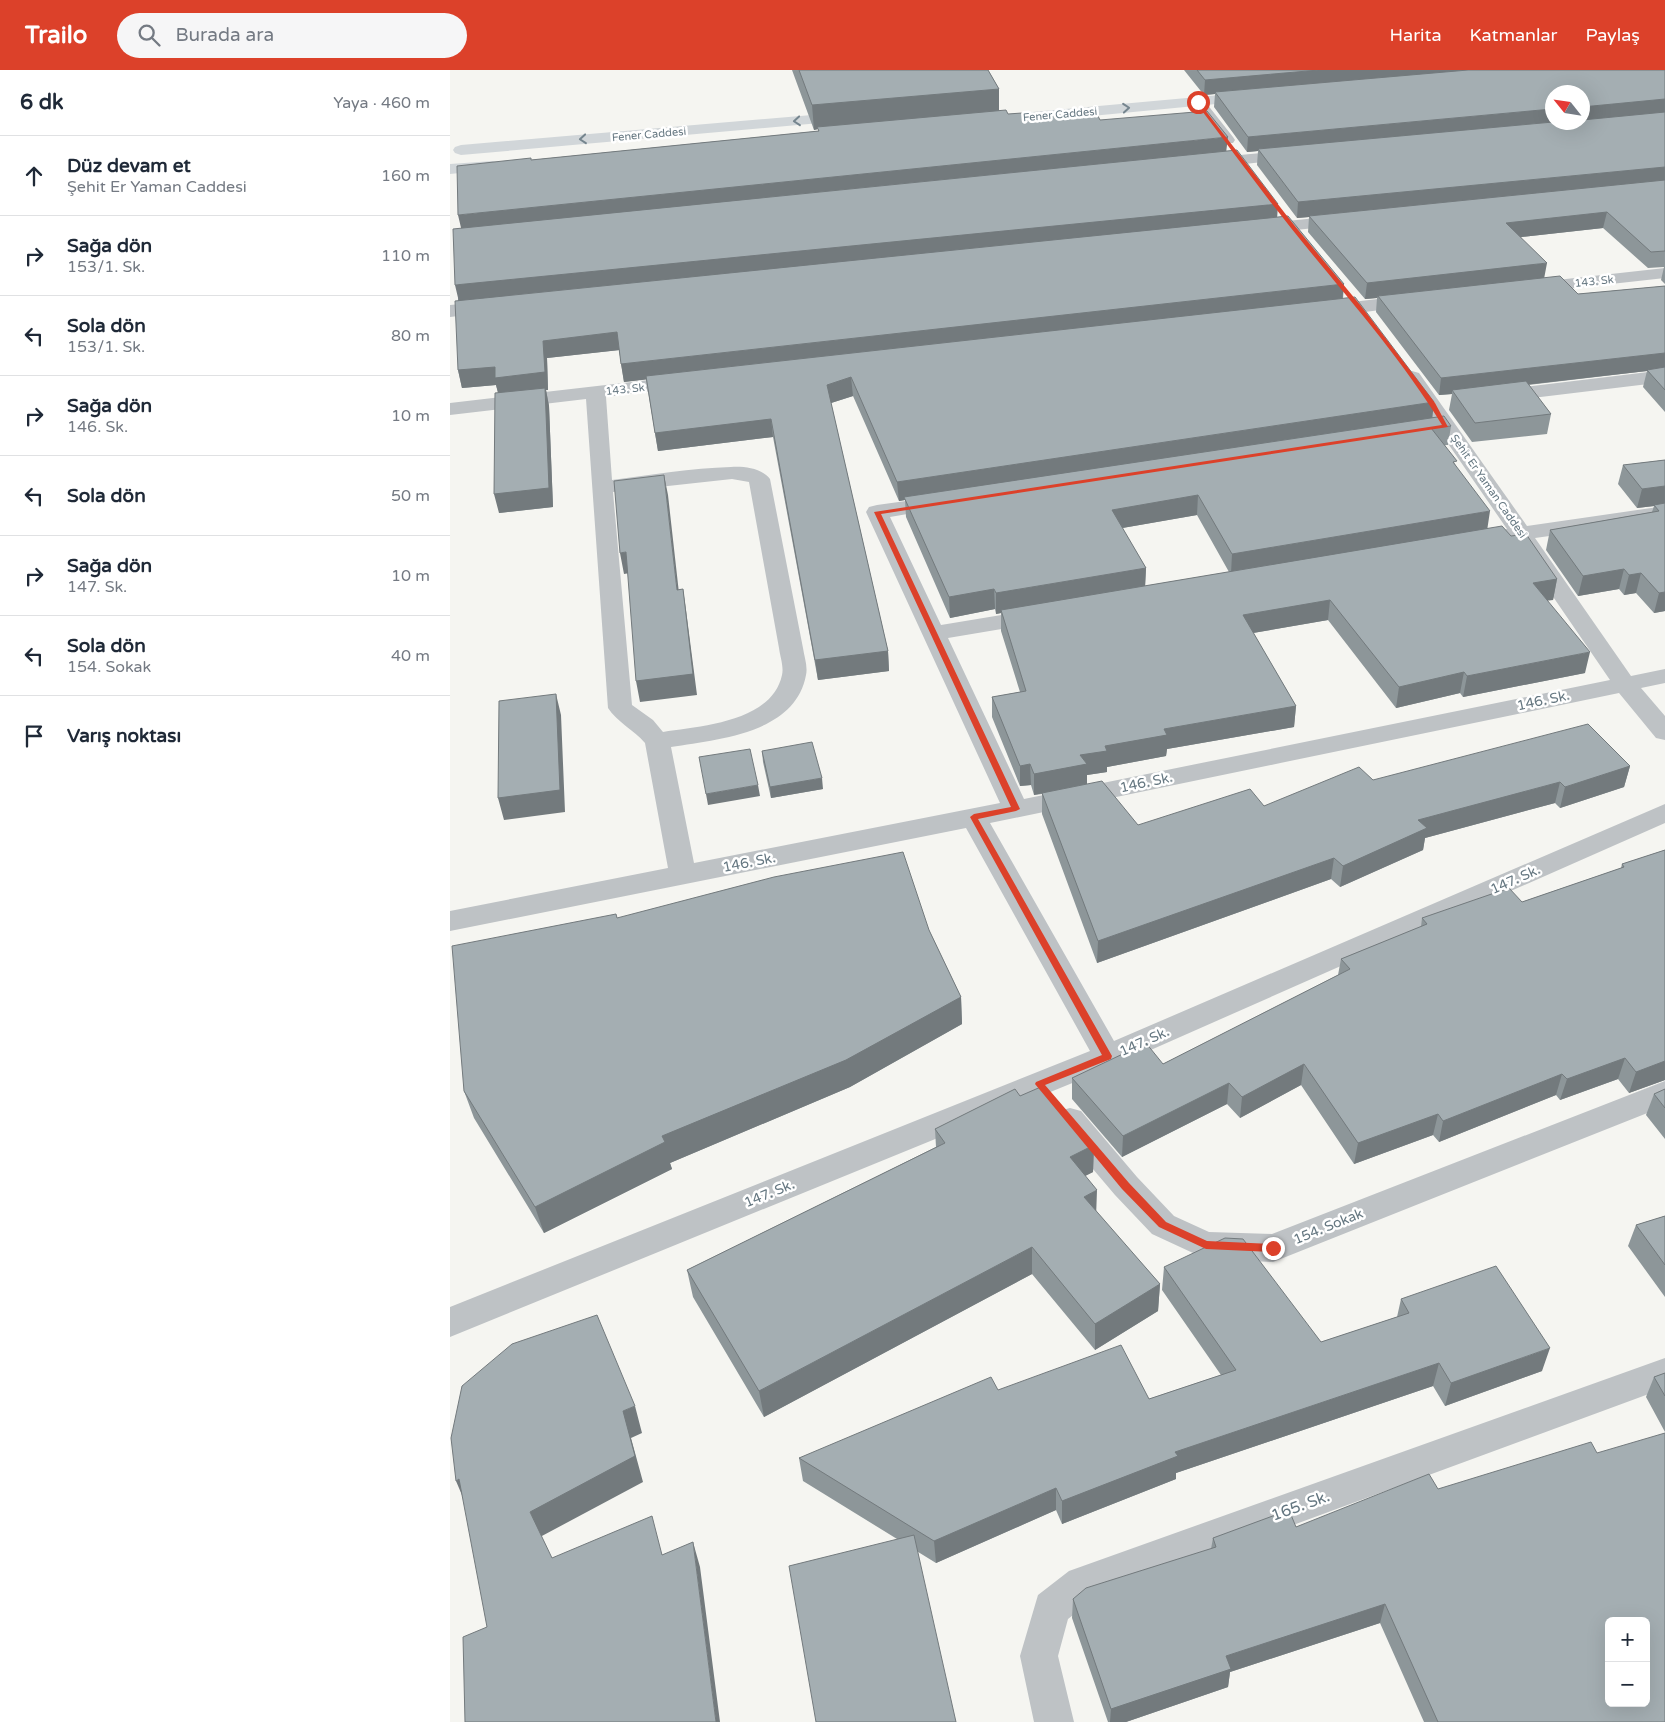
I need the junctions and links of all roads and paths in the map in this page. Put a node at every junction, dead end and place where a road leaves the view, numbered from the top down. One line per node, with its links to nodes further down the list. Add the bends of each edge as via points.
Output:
1 (1266, 96): 2 (main road, Fener Caddesi)
2 (1198, 102): 4 (main road, Fener Caddesi, one-way to 2); 9 (street)
3 (866, 115): 5 (main road, Fener Caddesi, one-way to 5)
4 (972, 122)
5 (450, 151)
6 (1311, 153): 9 (street)
7 (509, 164): 10 (main road)
8 (1192, 164): 9 (street)
9 (1248, 167)
10 (450, 170)
11 (1361, 219): 12 (street)
12 (1242, 231)
13 (1665, 273): 14 (street, 143. Sk)
14 (1507, 290)
15 (1428, 299): 18 (street)
16 (509, 305): 17 (street)
17 (450, 311)
18 (1310, 312)
19 (1399, 359): 28 (street, Şehit Er Yaman Caddesi, via 1442,403 1436,427)
20 (1665, 376): 23 (street)
21 (705, 380): 22 (street, 143. Sk)
22 (596, 392): 24 (street, 143. Sk); 25 (street)
23 (1481, 398)
24 (450, 409)
25 (602, 487): 35 (street, via 620,708); 35 (street, via 732,473 759,479 794,674 786,695 769,714 747,724)
26 (965, 499): 31 (street, via 877,512)
27 (1665, 513): 28 (street)
28 (1521, 533): 29 (street); 33 (street, Şehit Er Yaman Caddesi)
29 (1482, 540)
30 (1061, 612): 31 (street)
31 (934, 633): 36 (street)
32 (1665, 676): 33 (street, 146. Sk.)
33 (1624, 683): 34 (street, Şehit Er Yaman Caddesi); 36 (street, 146. Sk.)
34 (1665, 732)
35 (657, 740): 39 (street)
36 (1016, 809): 38 (street, 146. Sk.)
37 (1665, 814): 41 (street, 147. Sk.)
38 (974, 817): 39 (street, 146. Sk.); 41 (street)
39 (683, 875): 40 (street, 146. Sk.)
40 (450, 921)
41 (1108, 1056): 42 (street, 147. Sk.)
42 (1039, 1084): 43 (street, 154. Sokak, via 1163,1225 1206,1245 1273,1248); 44 (street, 147. Sk.)
43 (1665, 1093)
44 (450, 1322)
45 (1665, 1373): 46 (street, 165. Sk., via 1082,1584 1052,1608 1039,1656)
46 (1054, 1722)

